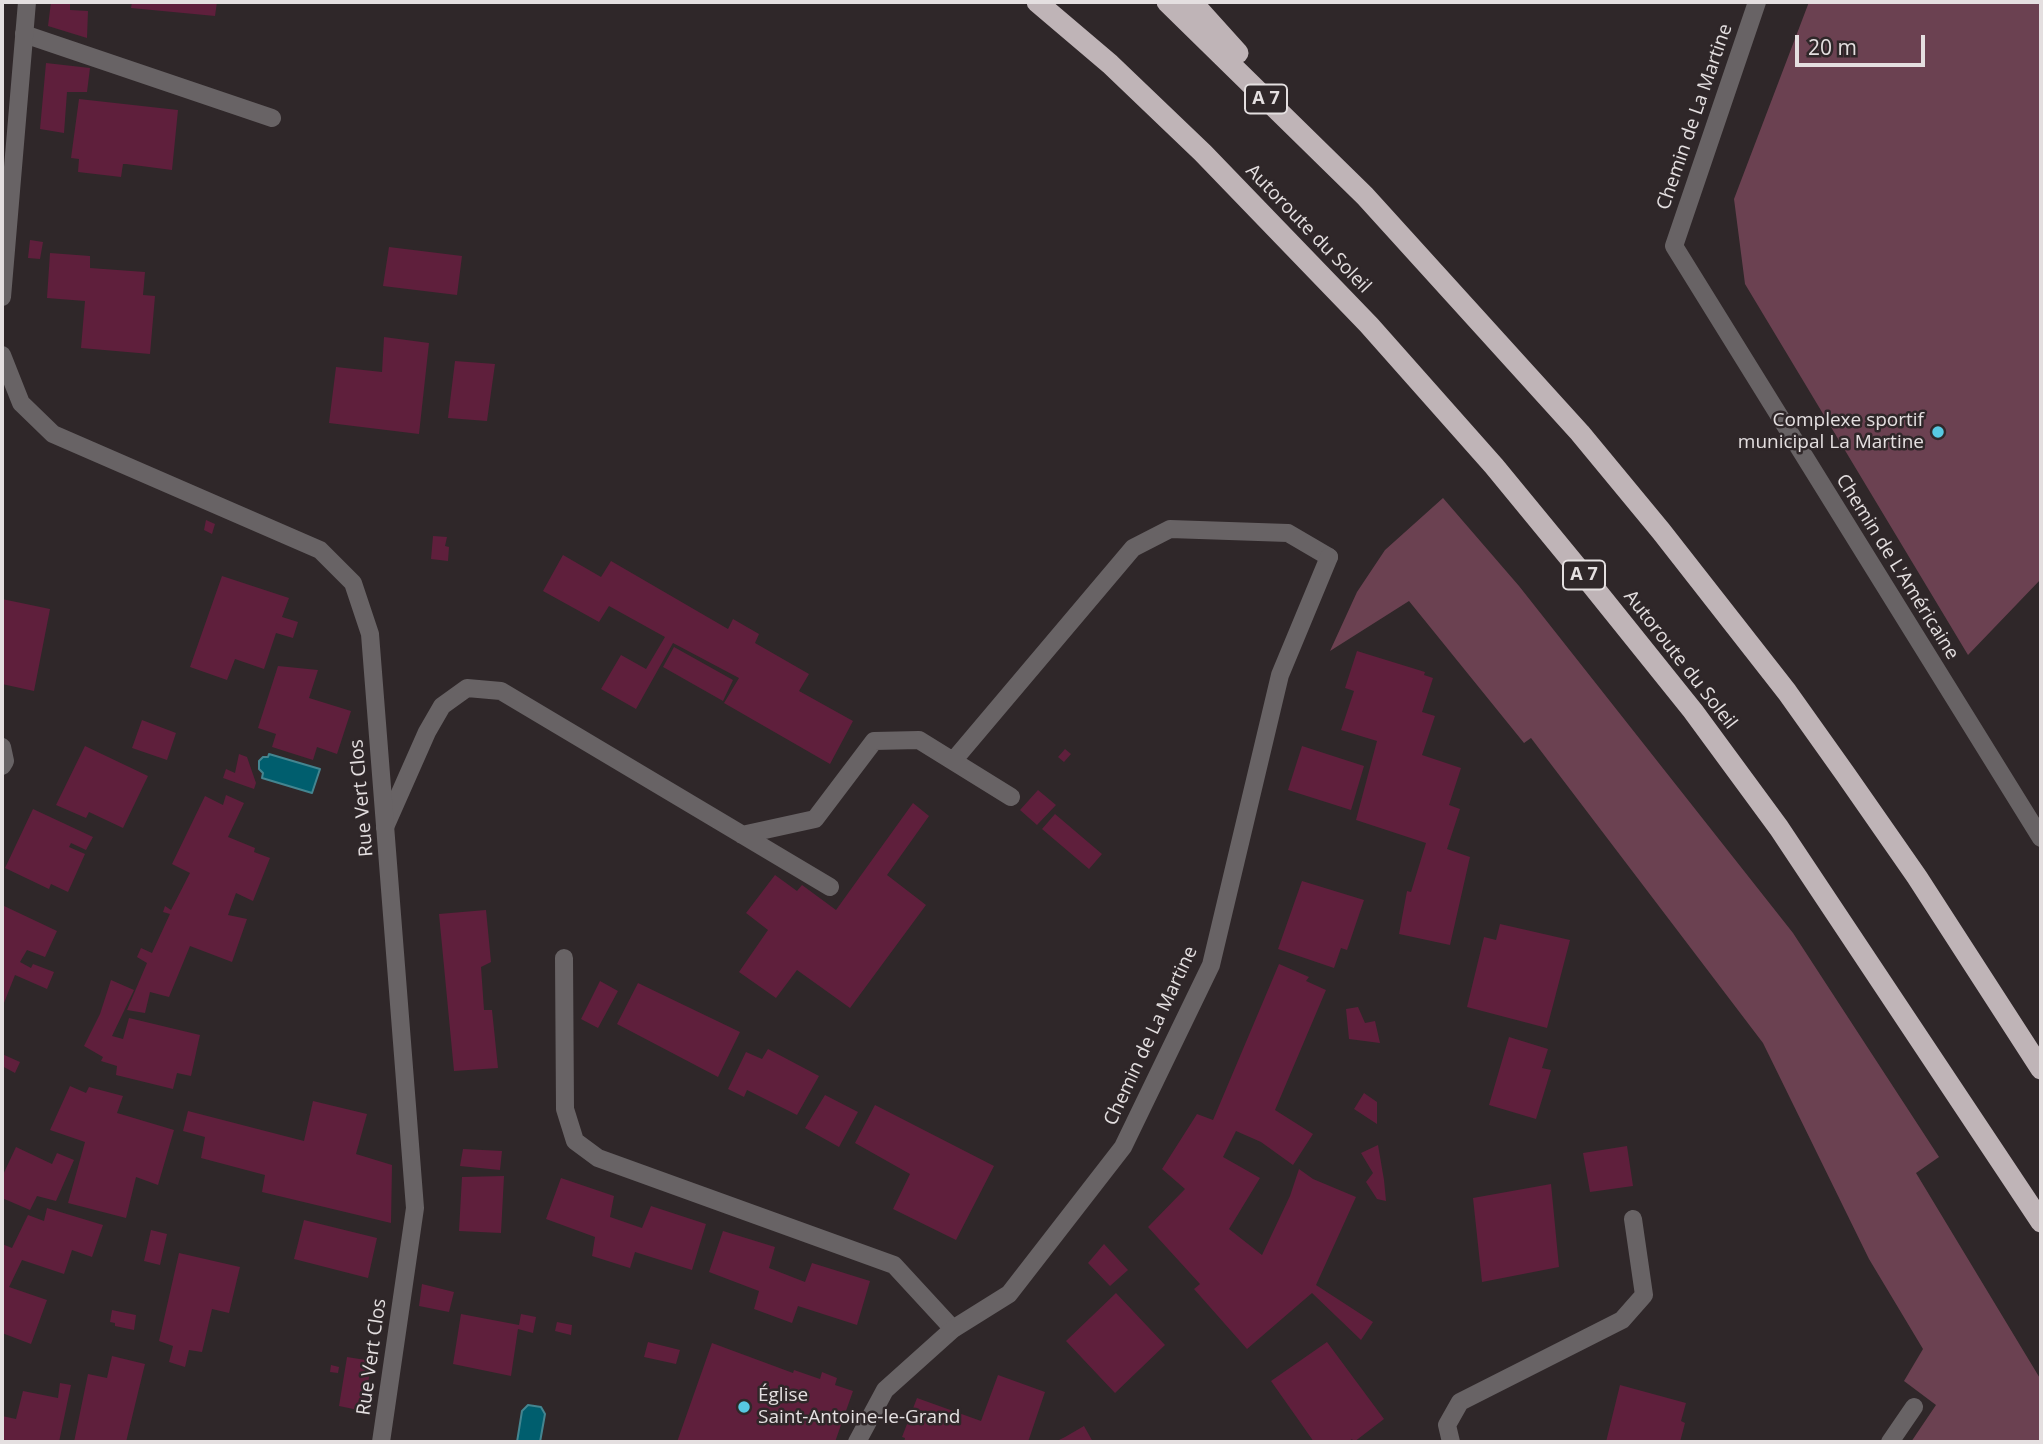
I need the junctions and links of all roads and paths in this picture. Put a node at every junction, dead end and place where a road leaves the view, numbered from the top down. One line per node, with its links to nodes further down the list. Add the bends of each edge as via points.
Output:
1 (27, 2): 6 (street)
2 (1037, 2): 23 (highway, Autoroute du Soleil / A 7, via 1203,153 1369,325 1494,466 1693,711 1779,828)
3 (1167, 2): 8 (highway, A 7)
4 (1192, 2): 8 (highway)
5 (1757, 2): 9 (street, Chemin de La Martine)
6 (24, 34): 7 (street); 10 (street)
7 (272, 118)
8 (1365, 196): 21 (highway, A 7, via 1580,433 1778,681 1917,877)
9 (1674, 246): 18 (street, Chemin de L'Américaine)
10 (2, 297)
11 (2, 355): 16 (street, Rue Vert Clos, via 21,403 53,434 320,550 353,583 370,634)
12 (2, 747): 14 (street)
13 (953, 761): 15 (street); 17 (street, via 919,740 874,741 815,819); 24 (street, Chemin de La Martine, via 1133,548 1170,529 1288,533 1329,557 1280,675 1211,965 1123,1147 1009,1294)
14 (2, 766)
15 (1011, 797)
16 (385, 827): 17 (street, via 442,706 467,688 501,691); 26 (street, Rue Vert Clos, via 415,1208)
17 (742, 835): 19 (street)
18 (2041, 838)
19 (830, 887)
20 (564, 958): 24 (street, via 565,1109 575,1141 598,1158 894,1265)
21 (2041, 1069)
22 (1633, 1219): 28 (street, via 1644,1295 1622,1320 1460,1402 1447,1425)
23 (2041, 1222)
24 (953, 1329): 27 (street, Chemin de La Martine, via 885,1390)
25 (1914, 1407): 29 (street)
26 (381, 1442)
27 (857, 1442)
28 (1451, 1442)
29 (1890, 1442)

